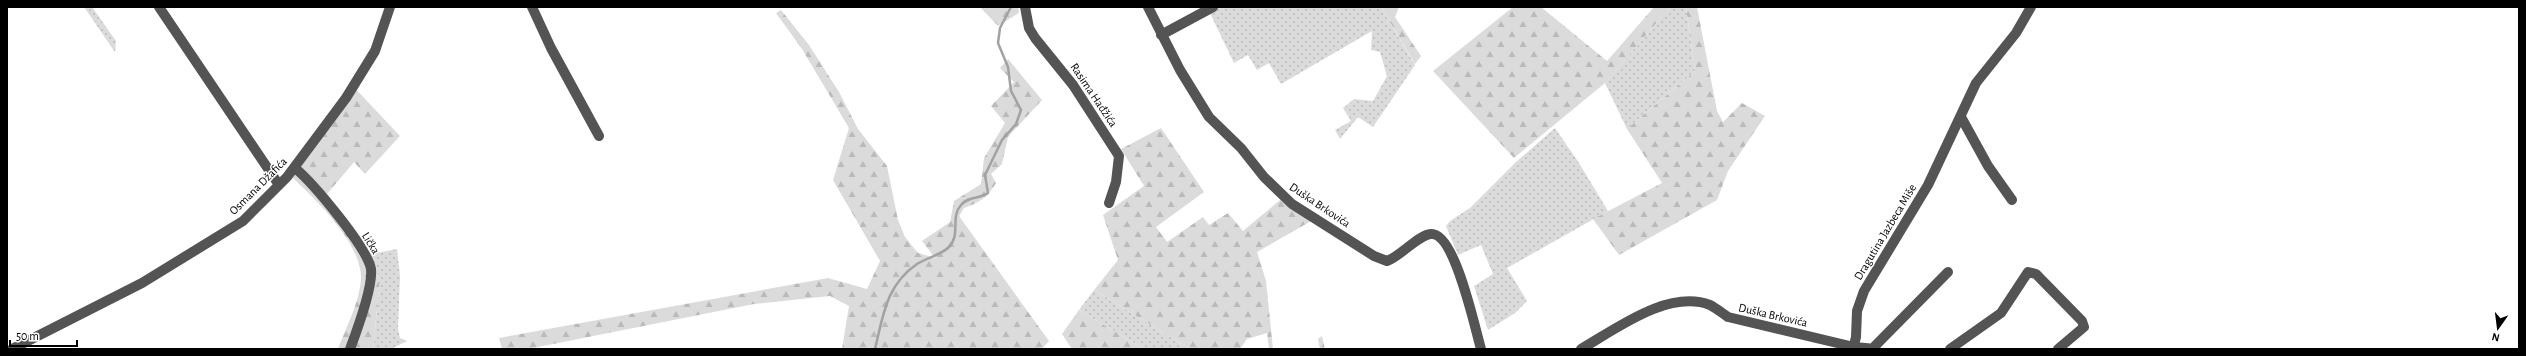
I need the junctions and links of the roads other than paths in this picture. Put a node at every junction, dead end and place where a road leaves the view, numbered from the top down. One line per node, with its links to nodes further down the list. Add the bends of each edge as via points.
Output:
1 (159, 7): 12 (street)
2 (390, 7): 11 (street, Osmana Džafića, via 370,61)
3 (532, 7): 10 (street, via 551,48)
4 (1025, 7): 14 (street, Rasima Hađžića, via 1029,28 1035,38 1074,85 1119,156 1117,176)
5 (1148, 7): 8 (street, Duška Brkovića)
6 (1213, 7): 8 (street)
7 (2031, 7): 9 (street, Dragutina Jazbeca Miše, via 2016,32 1976,82)
8 (1161, 35): 20 (street, Duška Brkovića, via 1208,117 1241,148 1269,182 1292,204 1374,256 1387,261 1426,235 1434,234 1441,237 1459,268)
9 (1960, 117): 13 (street, via 1988,166); 16 (street, Dragutina Jazbeca Miše, via 1928,185 1864,291 1857,311)
10 (599, 136)
11 (295, 168): 12 (street, Osmana Džafića); 19 (street, Lička, via 321,193 360,245 368,260 371,270 369,282)
12 (279, 185): 18 (street, Osmana Džafića, via 243,221 225,234 142,283)
13 (2012, 200)
14 (1109, 204)
15 (1948, 272): 17 (street)
16 (1854, 348): 17 (street); 21 (street, Duška Brkovića, via 1728,317 1710,305 1683,300 1666,303)
17 (1875, 348)
18 (12, 349)
19 (350, 349)
20 (1481, 349)
21 (1581, 349)
22 (1950, 349): 23 (street, via 2001,313 2028,272 2036,274 2082,321 2084,327 2081,332)
23 (2058, 349)

